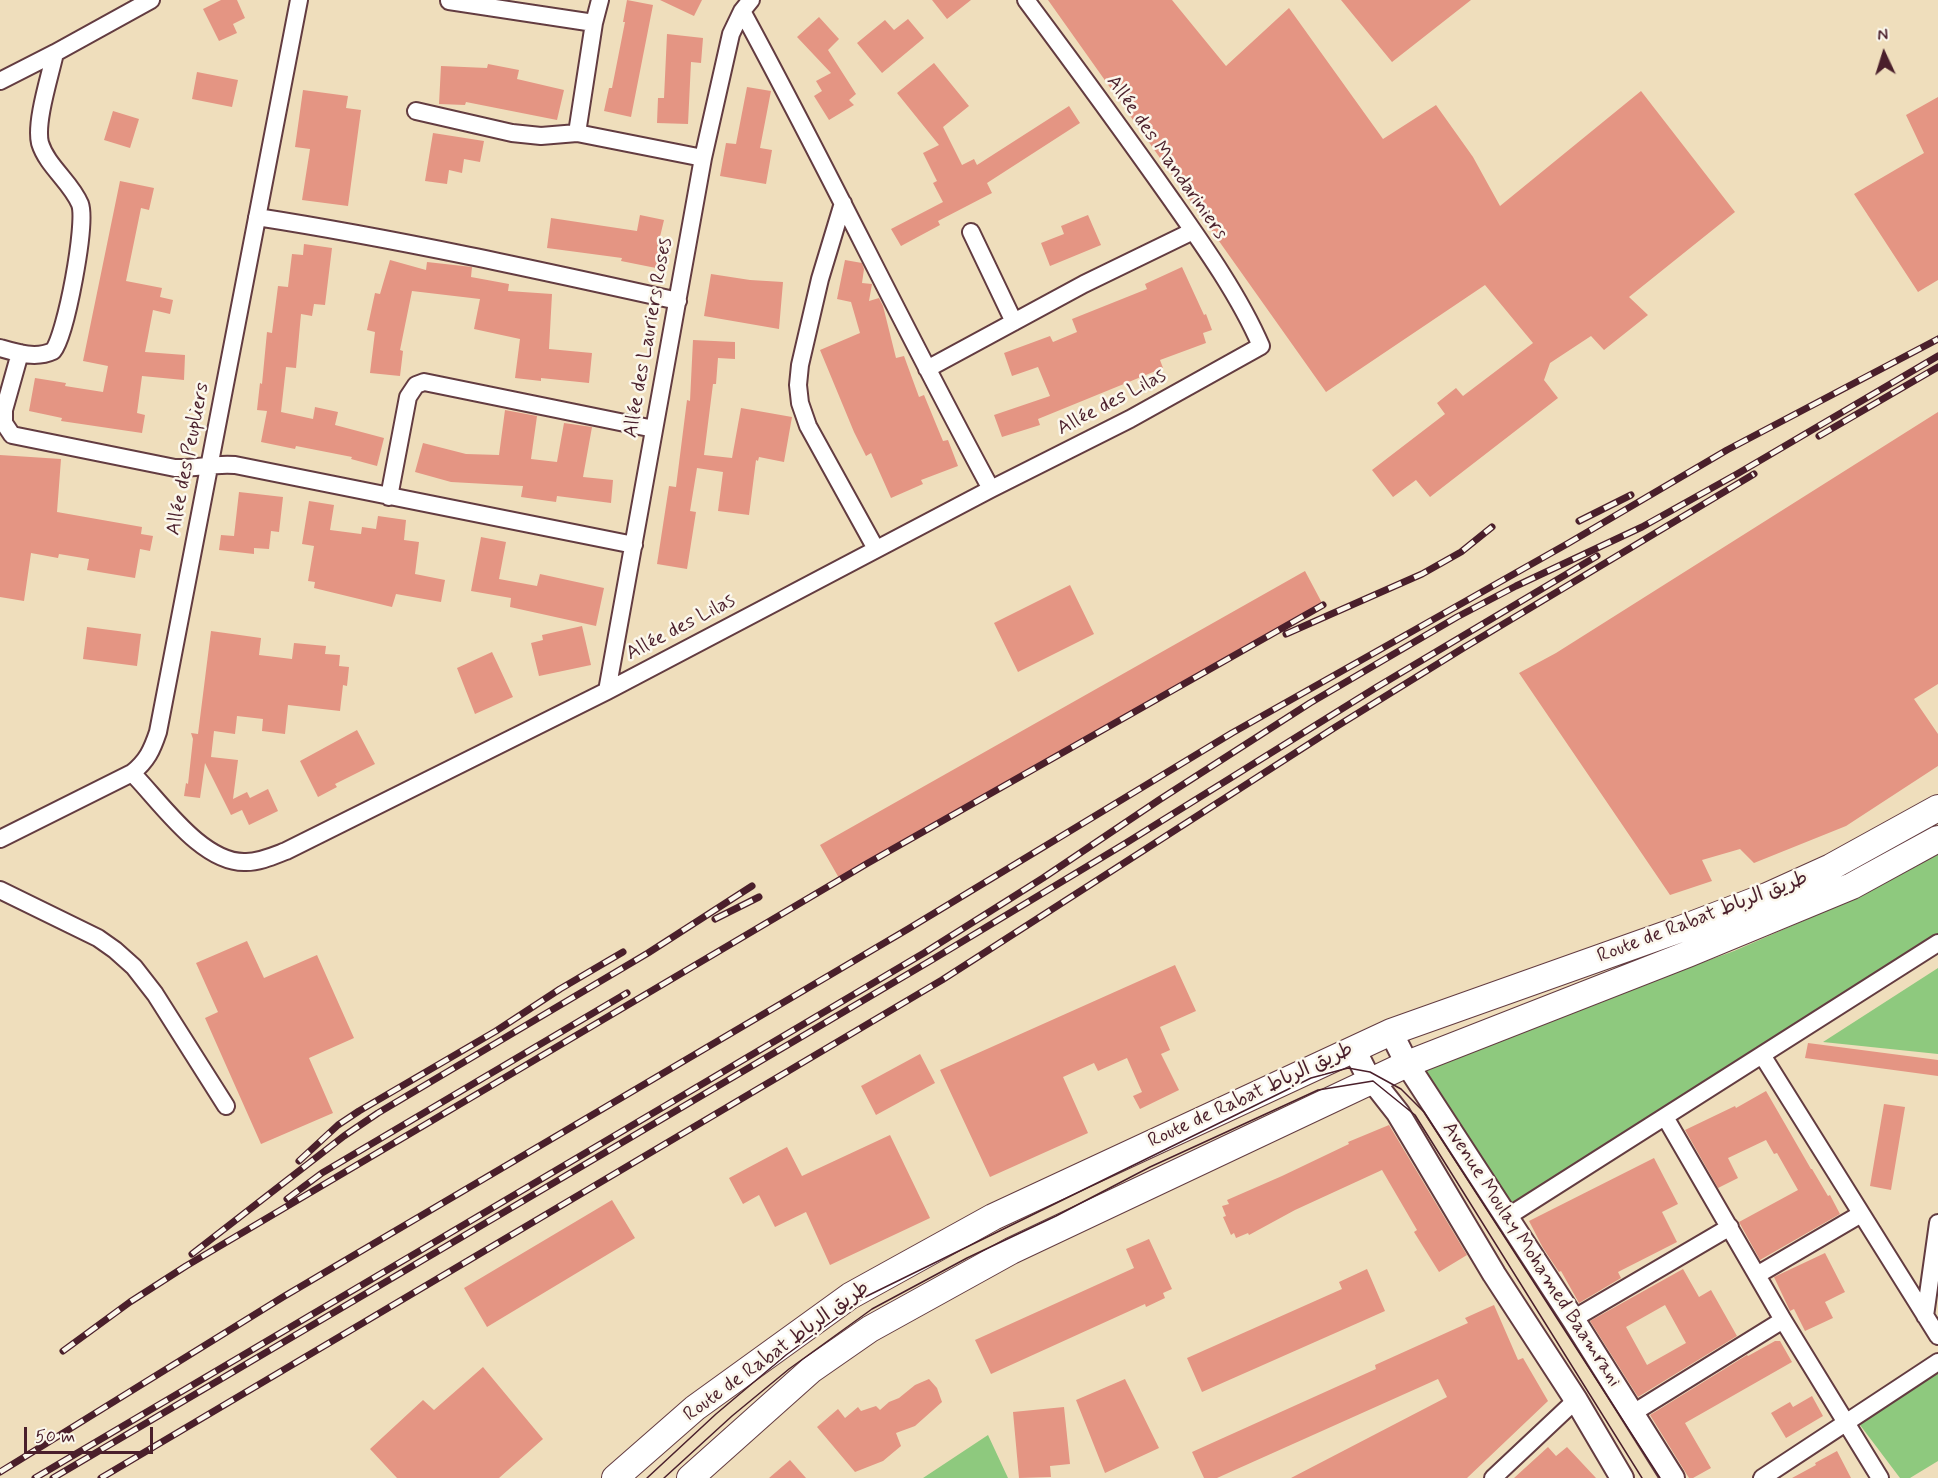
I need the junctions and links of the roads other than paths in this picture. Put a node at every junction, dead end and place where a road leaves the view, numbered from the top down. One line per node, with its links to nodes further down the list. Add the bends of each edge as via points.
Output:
1 (151, 0): 8 (street)
2 (299, 0): 14 (street, Allée des Peupliers)
3 (600, 0): 7 (street)
4 (1026, 0): 15 (street, Allée des Mandariniers)
5 (449, 1): 7 (street)
6 (747, 5): 12 (street, Allée des Lauriers Roses, via 731,34); 13 (street)
7 (594, 23): 11 (street)
8 (55, 53): 9 (street); 21 (street, via 41,116 40,143 79,202 82,223 57,346 40,355)
9 (0, 81)
10 (416, 111): 11 (street, via 512,133)
11 (577, 133): 12 (street)
12 (703, 158): 17 (street, Allée des Lauriers Roses)
13 (843, 203): 22 (street); 28 (street, via 820,279 798,385 808,426)
14 (257, 217): 17 (street, via 492,260); 24 (street, Allée des Peupliers)
15 (1193, 231): 18 (street); 19 (street, Allée des Mandariniers)
16 (971, 232): 18 (street)
17 (678, 301): 23 (street, Allée des Lauriers Roses)
18 (1014, 322): 22 (street)
19 (1261, 346): 25 (street, Allée des Lilas, via 1130,419)
20 (0, 348): 21 (street)
21 (20, 353): 24 (street, via 4,410 4,423 12,435 175,468)
22 (927, 369): 25 (street)
23 (654, 429): 26 (street, via 424,382 416,385 408,397); 27 (street, Allée des Lauriers Roses)
24 (209, 465): 26 (street, via 235,465); 30 (street, Allée des Peupliers, via 158,732 148,758)
25 (991, 489): 28 (street, Allée des Lilas)
26 (389, 497): 27 (street)
27 (634, 545): 29 (street, Allée des Lauriers Roses)
28 (876, 549): 29 (street, Allée des Lilas)
29 (607, 691): 30 (street, Allée des Lilas, via 263,860 232,861 209,851)
30 (132, 772): 33 (street, Allée des Peupliers)
31 (1938, 808): 36 (main road, Route de Rabat طريق الرباط, via 1832,867 1767,896)
32 (1938, 838): 39 (main road, Route de Rabat طريق الرباط, via 1852,886)
33 (0, 839)
34 (0, 890): 41 (street, via 98,939 134,967)
35 (1938, 943): 38 (street)
36 (1391, 1032): 37 (main road, Route de Rabat طريق الرباط); 39 (street, Avenue Moulay Mohamed Baamrani)
37 (1354, 1049): 40 (street, Avenue Moulay Mohamed Baamrani); 56 (main road, Route de Rabat طريق الرباط, via 993,1216 850,1296 695,1408)
38 (1762, 1055): 42 (street); 43 (street)
39 (1407, 1064): 40 (main road, Route de Rabat طريق الرباط); 44 (street, Avenue Moulay Mohamed Baamrani)
40 (1373, 1081): 53 (street, Avenue Moulay Mohamed Baamrani, via 1398,1113 1494,1274); 57 (main road, Route de Rabat طريق الرباط, via 1011,1251 870,1329 811,1370)
41 (226, 1106)
42 (1665, 1117): 44 (street); 46 (street)
43 (1861, 1214): 47 (street); 48 (street)
44 (1507, 1217): 49 (street, Avenue Moulay Mohamed Baamrani)
45 (1938, 1223): 48 (street)
46 (1730, 1227): 47 (street); 49 (street)
47 (1757, 1275): 50 (street)
48 (1925, 1316): 51 (street)
49 (1573, 1319): 54 (street, Avenue Moulay Mohamed Baamrani)
50 (1783, 1320): 54 (street); 55 (street)
51 (1938, 1336)
52 (1938, 1362): 55 (street)
53 (1576, 1400): 58 (street); 59 (street, Avenue Moulay Mohamed Baamrani)
54 (1634, 1413): 60 (street, Avenue Moulay Mohamed Baamrani)
55 (1847, 1424): 61 (street); 62 (street)
56 (615, 1478)
57 (690, 1478)
58 (1493, 1478)
59 (1622, 1478)
60 (1673, 1478)
61 (1762, 1478)
62 (1880, 1478)

